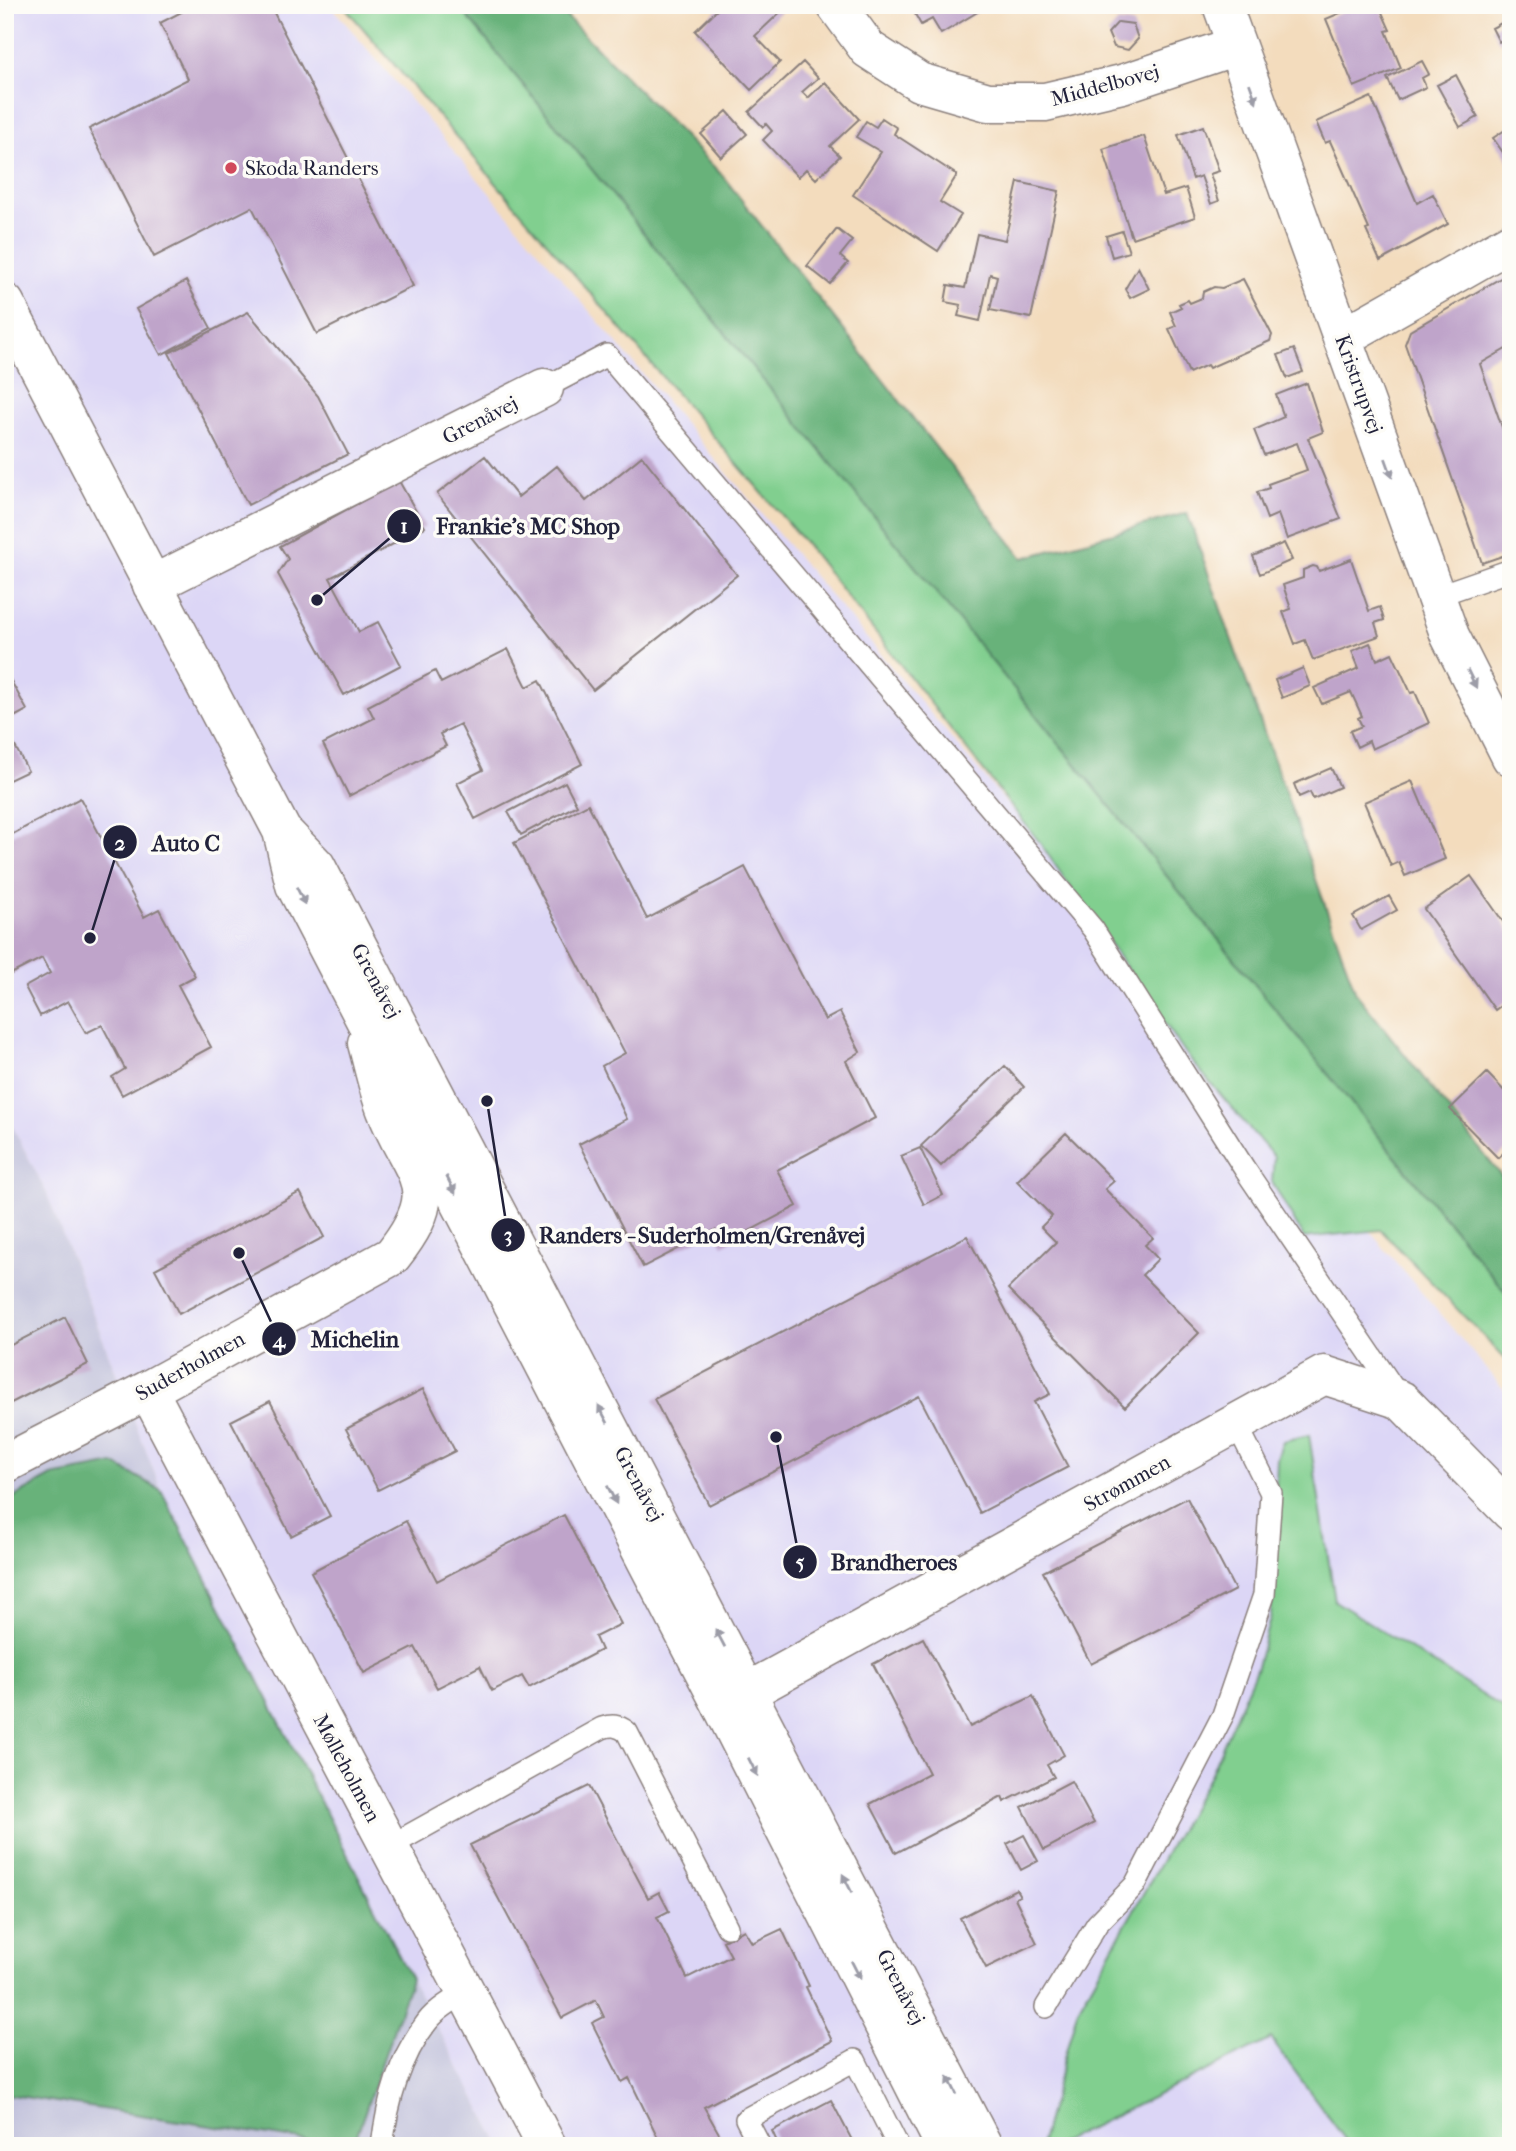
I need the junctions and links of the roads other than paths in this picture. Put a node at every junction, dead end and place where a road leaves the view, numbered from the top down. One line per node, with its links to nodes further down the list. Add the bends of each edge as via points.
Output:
1 (836, 5): 3 (street, Middelbovej, via 868,48 919,82 988,102 1045,102 1122,84)
2 (1222, 5): 3 (street, Kristrupvej)
3 (1237, 46): 6 (street, Kristrupvej, one-way to 6)
4 (1511, 242): 6 (street)
5 (5, 303): 9 (street, Grenåvej)
6 (1342, 338): 10 (street, Kristrupvej, one-way to 10)
7 (544, 388): 9 (street, Grenåvej); 15 (lane, via 607,355 706,471 1093,929 1244,1168)
8 (1511, 570): 10 (lane)
9 (152, 585): 12 (street, Grenåvej)
10 (1436, 596): 11 (street, Kristrupvej, one-way to 11, via 1450,636)
11 (1511, 757)
12 (282, 831): 13 (street, Grenåvej, one-way to 13, via 295,885); 19 (street, Grenåvej, one-way to 12, via 316,866)
13 (356, 1004): 14 (street, Suderholmen, via 386,1110 421,1179 418,1216 408,1235 392,1256); 19 (street, Grenåvej, one-way to 19)
14 (148, 1390): 17 (street, Suderholmen); 20 (street, Mølleholmen)
15 (1401, 1400): 16 (street, Strømmen, via 1324,1375); 18 (street, Strømmen)
16 (1236, 1423): 19 (street, Strømmen); 23 (lane, via 1271,1493 1264,1595 1223,1715 1135,1885 1097,1924)
17 (5, 1464)
18 (1511, 1512)
19 (735, 1699): 28 (street, Grenåvej, one-way to 28); 29 (street, Grenåvej, one-way to 19)
20 (388, 1847): 21 (lane, via 602,1728 619,1726 627,1732); 22 (street, Mølleholmen)
21 (727, 1927)
22 (467, 1992): 24 (lane, via 428,2020 411,2046 387,2108); 25 (street, Mølleholmen)
23 (1046, 2007)
24 (382, 2146)
25 (547, 2146)
26 (760, 2146): 27 (lane, via 746,2119 855,2060)
27 (898, 2146)
28 (945, 2146)
29 (983, 2146)

